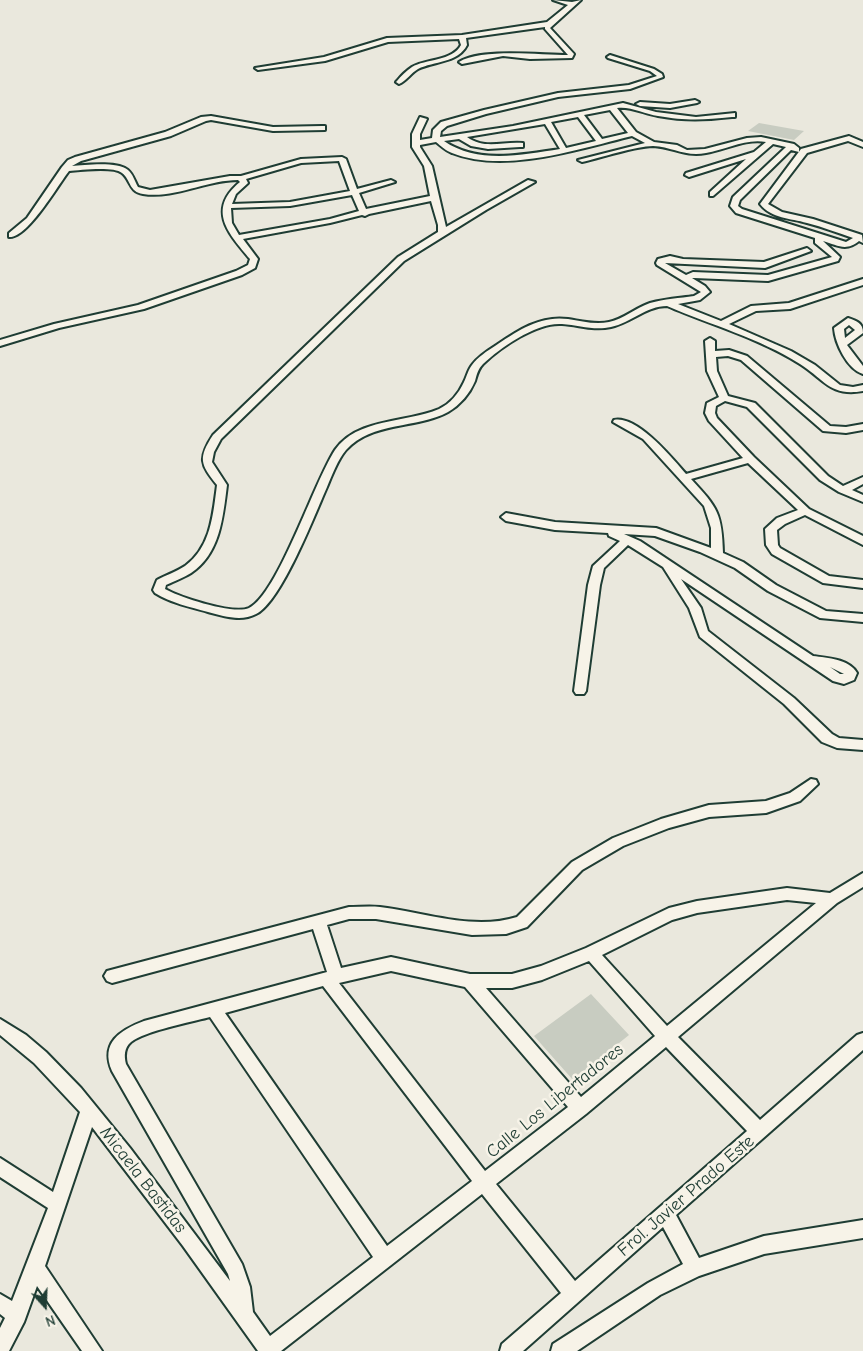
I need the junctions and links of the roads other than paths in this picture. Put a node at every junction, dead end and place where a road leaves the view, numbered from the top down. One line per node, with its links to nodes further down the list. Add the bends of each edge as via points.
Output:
1 (556, 0): 2 (street)
2 (575, 2): 3 (street)
3 (549, 24): 4 (street); 6 (street, via 547,28 572,54 570,57 503,54)
4 (462, 37): 7 (street, via 387,40 325,59); 8 (street, via 464,45 461,51 415,68)
5 (610, 57): 20 (street, via 652,70 660,77 630,88 558,95 461,118 437,130)
6 (462, 62)
7 (258, 68)
8 (399, 82)
9 (695, 102): 10 (street, via 670,106)
10 (622, 105): 11 (street); 13 (street, via 656,114 696,119)
11 (611, 106): 12 (street); 18 (street)
12 (580, 114): 15 (street); 22 (street)
13 (732, 115)
14 (423, 119): 23 (street, via 416,134)
15 (547, 121): 17 (street); 28 (street)
16 (322, 128): 33 (street, via 273,129 226,119 204,119 168,134 78,158)
17 (513, 128): 19 (street); 25 (street)
18 (633, 134): 22 (street); 24 (street)
19 (460, 136): 20 (street); 25 (street, via 468,143 488,147)
20 (436, 140): 23 (street); 31 (street, via 443,147 466,156)
21 (772, 141): 24 (street, via 747,140 693,152); 27 (street); 29 (street)
22 (600, 142): 28 (street)
23 (417, 143): 40 (street, via 416,147 428,166)
24 (652, 144): 32 (street)
25 (520, 145): 31 (street)
26 (863, 145): 30 (street, via 846,139 810,149)
27 (791, 146): 30 (street); 45 (street, via 736,199 734,206 739,211)
28 (564, 150): 31 (street)
29 (756, 153): 34 (street); 39 (street)
30 (801, 155): 47 (street, via 764,204 788,217)
31 (522, 157)
32 (582, 160)
33 (65, 169): 35 (street, via 122,169 133,187 142,192); 44 (street, via 30,220)
34 (689, 175)
35 (240, 178): 38 (street, via 301,161 336,158 345,162); 41 (street, via 244,183 232,194)
36 (391, 182): 38 (street)
37 (532, 182): 43 (street)
38 (354, 192): 41 (street, via 284,206); 42 (street)
39 (713, 194)
40 (434, 198): 42 (street, via 397,204); 43 (street)
41 (228, 206): 46 (street, via 225,212 228,223)
42 (365, 214): 46 (street)
43 (442, 234): 51 (street, via 401,259 217,437 206,454 207,464 222,485 216,531 198,562 161,583 159,590 168,597 233,614 253,611 263,604 281,575 342,447 364,432 450,406 461,396 475,367 536,325 555,321 606,326 625,321 654,303)
44 (12, 235)
45 (819, 237): 47 (street, via 848,246); 49 (street, via 818,240 836,258 768,278 693,275)
46 (237, 238): 56 (street, via 254,259 252,266 239,273 140,307)
47 (861, 238)
48 (807, 251): 49 (street, via 765,265 661,261)
49 (686, 278): 51 (street, via 706,292 697,298)
50 (863, 282): 54 (street, via 790,306 754,308)
51 (668, 303): 54 (street)
52 (863, 316): 53 (street)
53 (848, 321): 57 (street, via 839,328); 57 (street, via 857,324 860,331)
54 (721, 324): 60 (street, via 805,362 838,389)
55 (710, 341): 58 (street)
56 (0, 343)
57 (842, 345): 59 (street)
58 (711, 354): 61 (street, via 712,370); 63 (street, via 729,353 744,358 827,429)
59 (863, 370)
60 (863, 388)
61 (724, 398): 64 (street, via 711,405 710,414); 67 (street, via 752,405 824,478)
62 (618, 422): 65 (street, via 647,437)
63 (863, 427)
64 (750, 459): 65 (street); 69 (street)
65 (684, 478): 74 (street, via 709,504 717,528)
66 (863, 480): 67 (street)
67 (843, 490): 68 (street)
68 (863, 499)
69 (804, 511): 73 (street); 76 (street, via 781,521 772,529 772,545 776,551 820,578)
70 (506, 517): 71 (street, via 555,526)
71 (606, 530): 72 (street); 74 (street, via 656,532)
72 (627, 540): 75 (street); 79 (street, via 599,566)
73 (863, 541)
74 (717, 555): 77 (street, via 824,615)
75 (667, 566): 78 (street); 80 (street, via 696,610 698,626 704,634 789,702 826,738 837,743)
76 (863, 584)
77 (863, 618)
78 (810, 660)
79 (580, 691)
80 (863, 745)
81 (811, 784): 84 (street, via 795,796 766,807 709,812 666,823 618,842 577,866 522,922 511,927 441,925 383,914 349,913)
82 (863, 878): 83 (street, Calle Los Libertadores)
83 (832, 899): 85 (street, via 787,894 697,906 669,914); 91 (street, Calle Los Libertadores)
84 (318, 921): 86 (street); 87 (street)
85 (591, 953): 88 (street, via 512,981); 91 (street)
86 (112, 976)
87 (332, 978): 88 (street, via 391,964); 89 (street); 97 (street)
88 (470, 981): 93 (street)
89 (213, 1008): 101 (street); 107 (street, via 144,1028 125,1037 116,1056 118,1066 236,1270)
90 (0, 1026): 94 (street, Micaela Bastidas, via 48,1064)
91 (667, 1037): 93 (street, Calle Los Libertadores); 95 (street)
92 (863, 1040): 95 (street, Frol. Javier Prado Este)
93 (580, 1108): 97 (street, Calle Los Libertadores)
94 (90, 1112): 98 (street); 107 (street, Micaela Bastidas)
95 (760, 1132): 99 (street, Frol. Javier Prado Este)
96 (0, 1167): 98 (street)
97 (484, 1183): 101 (street, Calle Los Libertadores); 104 (street)
98 (58, 1205): 102 (street)
99 (666, 1214): 103 (street); 104 (street, Frol. Javier Prado Este)
100 (863, 1229): 103 (street, via 764,1245)
101 (386, 1259): 109 (street, Calle Los Libertadores)
102 (35, 1268): 106 (street); 110 (street)
103 (695, 1268): 112 (street, via 654,1289)
104 (574, 1295): 111 (street, Frol. Javier Prado Este)
105 (0, 1303): 106 (street)
106 (17, 1315): 108 (street)
107 (244, 1316): 109 (street, Micaela Bastidas)
108 (0, 1349)
109 (268, 1350)
110 (93, 1351)
111 (509, 1351)
112 (560, 1351)

